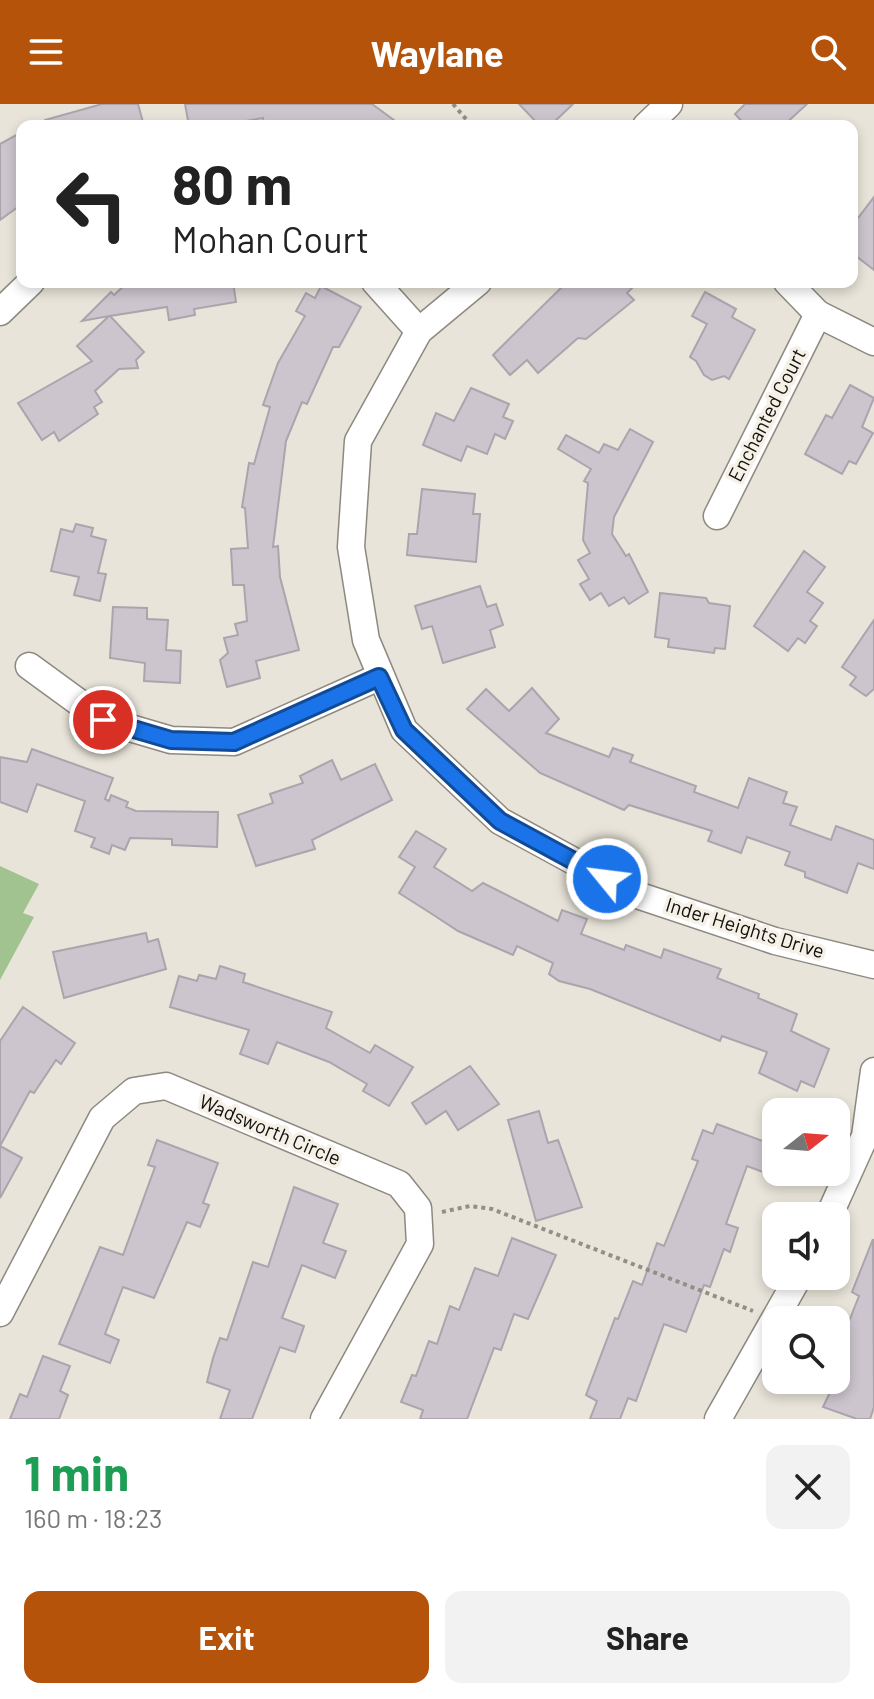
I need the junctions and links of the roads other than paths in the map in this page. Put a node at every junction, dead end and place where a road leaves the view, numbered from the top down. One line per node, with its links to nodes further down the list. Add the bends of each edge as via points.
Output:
1 (669, 104): 2 (street)
2 (652, 120)
3 (25, 288): 7 (street)
4 (380, 288): 9 (street)
5 (471, 288): 9 (street, Inder Heights Drive)
6 (793, 288): 8 (street)
7 (0, 312)
8 (818, 314): 10 (street); 11 (street, Enchanted Court)
9 (419, 331): 13 (street, Inder Heights Drive, via 358,441 351,547 366,640)
10 (874, 342)
11 (717, 516)
12 (29, 666): 13 (street, via 103,720 171,740 234,742)
13 (379, 677): 14 (street, Inder Heights Drive, via 404,730 500,821 634,894 775,941)
14 (874, 965)
15 (874, 1071): 16 (street, via 865,1136)
16 (835, 1202)
17 (791, 1290): 20 (street)
18 (0, 1313): 19 (street, Wadsworth Circle, via 102,1118 134,1091 166,1086 399,1184 418,1208 420,1244)
19 (324, 1419)
20 (718, 1419)

